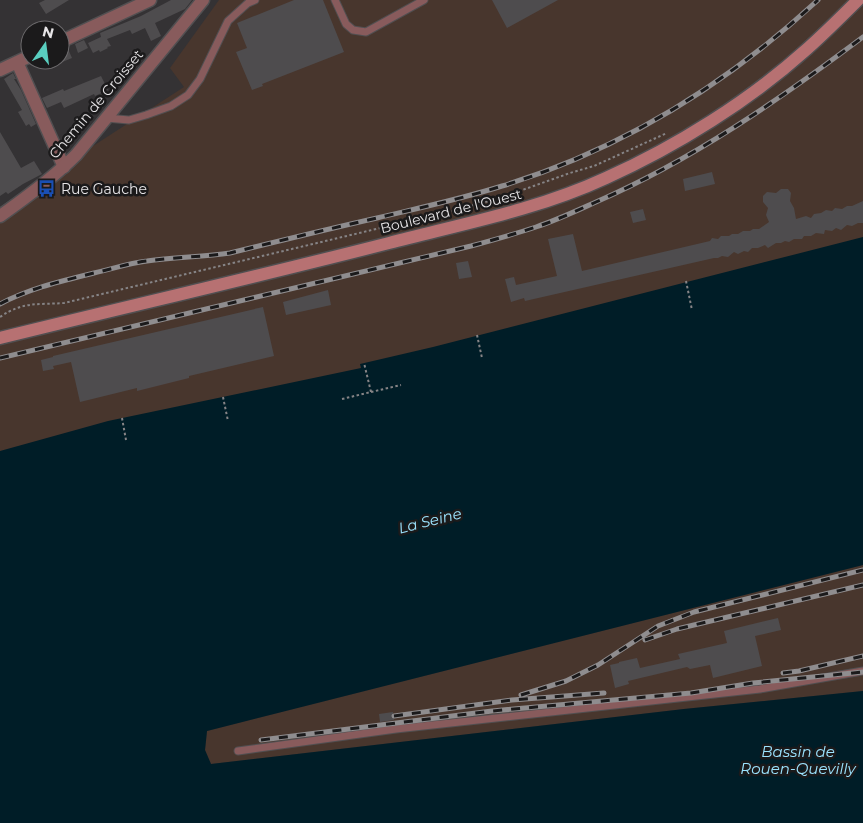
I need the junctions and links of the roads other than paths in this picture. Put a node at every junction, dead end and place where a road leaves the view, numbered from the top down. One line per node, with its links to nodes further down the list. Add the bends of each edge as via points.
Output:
1 (150, 0): 7 (street)
2 (203, 0): 11 (street, Chemin de Croisset)
3 (255, 0): 11 (lane, via 228,21 200,79 188,95 171,106 129,120)
4 (335, 0): 5 (lane, via 346,24 353,30 366,32)
5 (424, 0)
6 (858, 0): 14 (main road, Boulevard de l'Ouest, via 800,55 741,101 670,146 605,179 538,204)
7 (70, 37)
8 (20, 61): 9 (street)
9 (17, 62): 10 (street); 12 (street)
10 (0, 70)
11 (106, 118): 12 (street, Chemin de Croisset)
12 (64, 167): 13 (street, Chemin de Croisset)
13 (0, 216)
14 (0, 338)
15 (863, 672): 16 (lane, via 760,689)
16 (238, 751)

